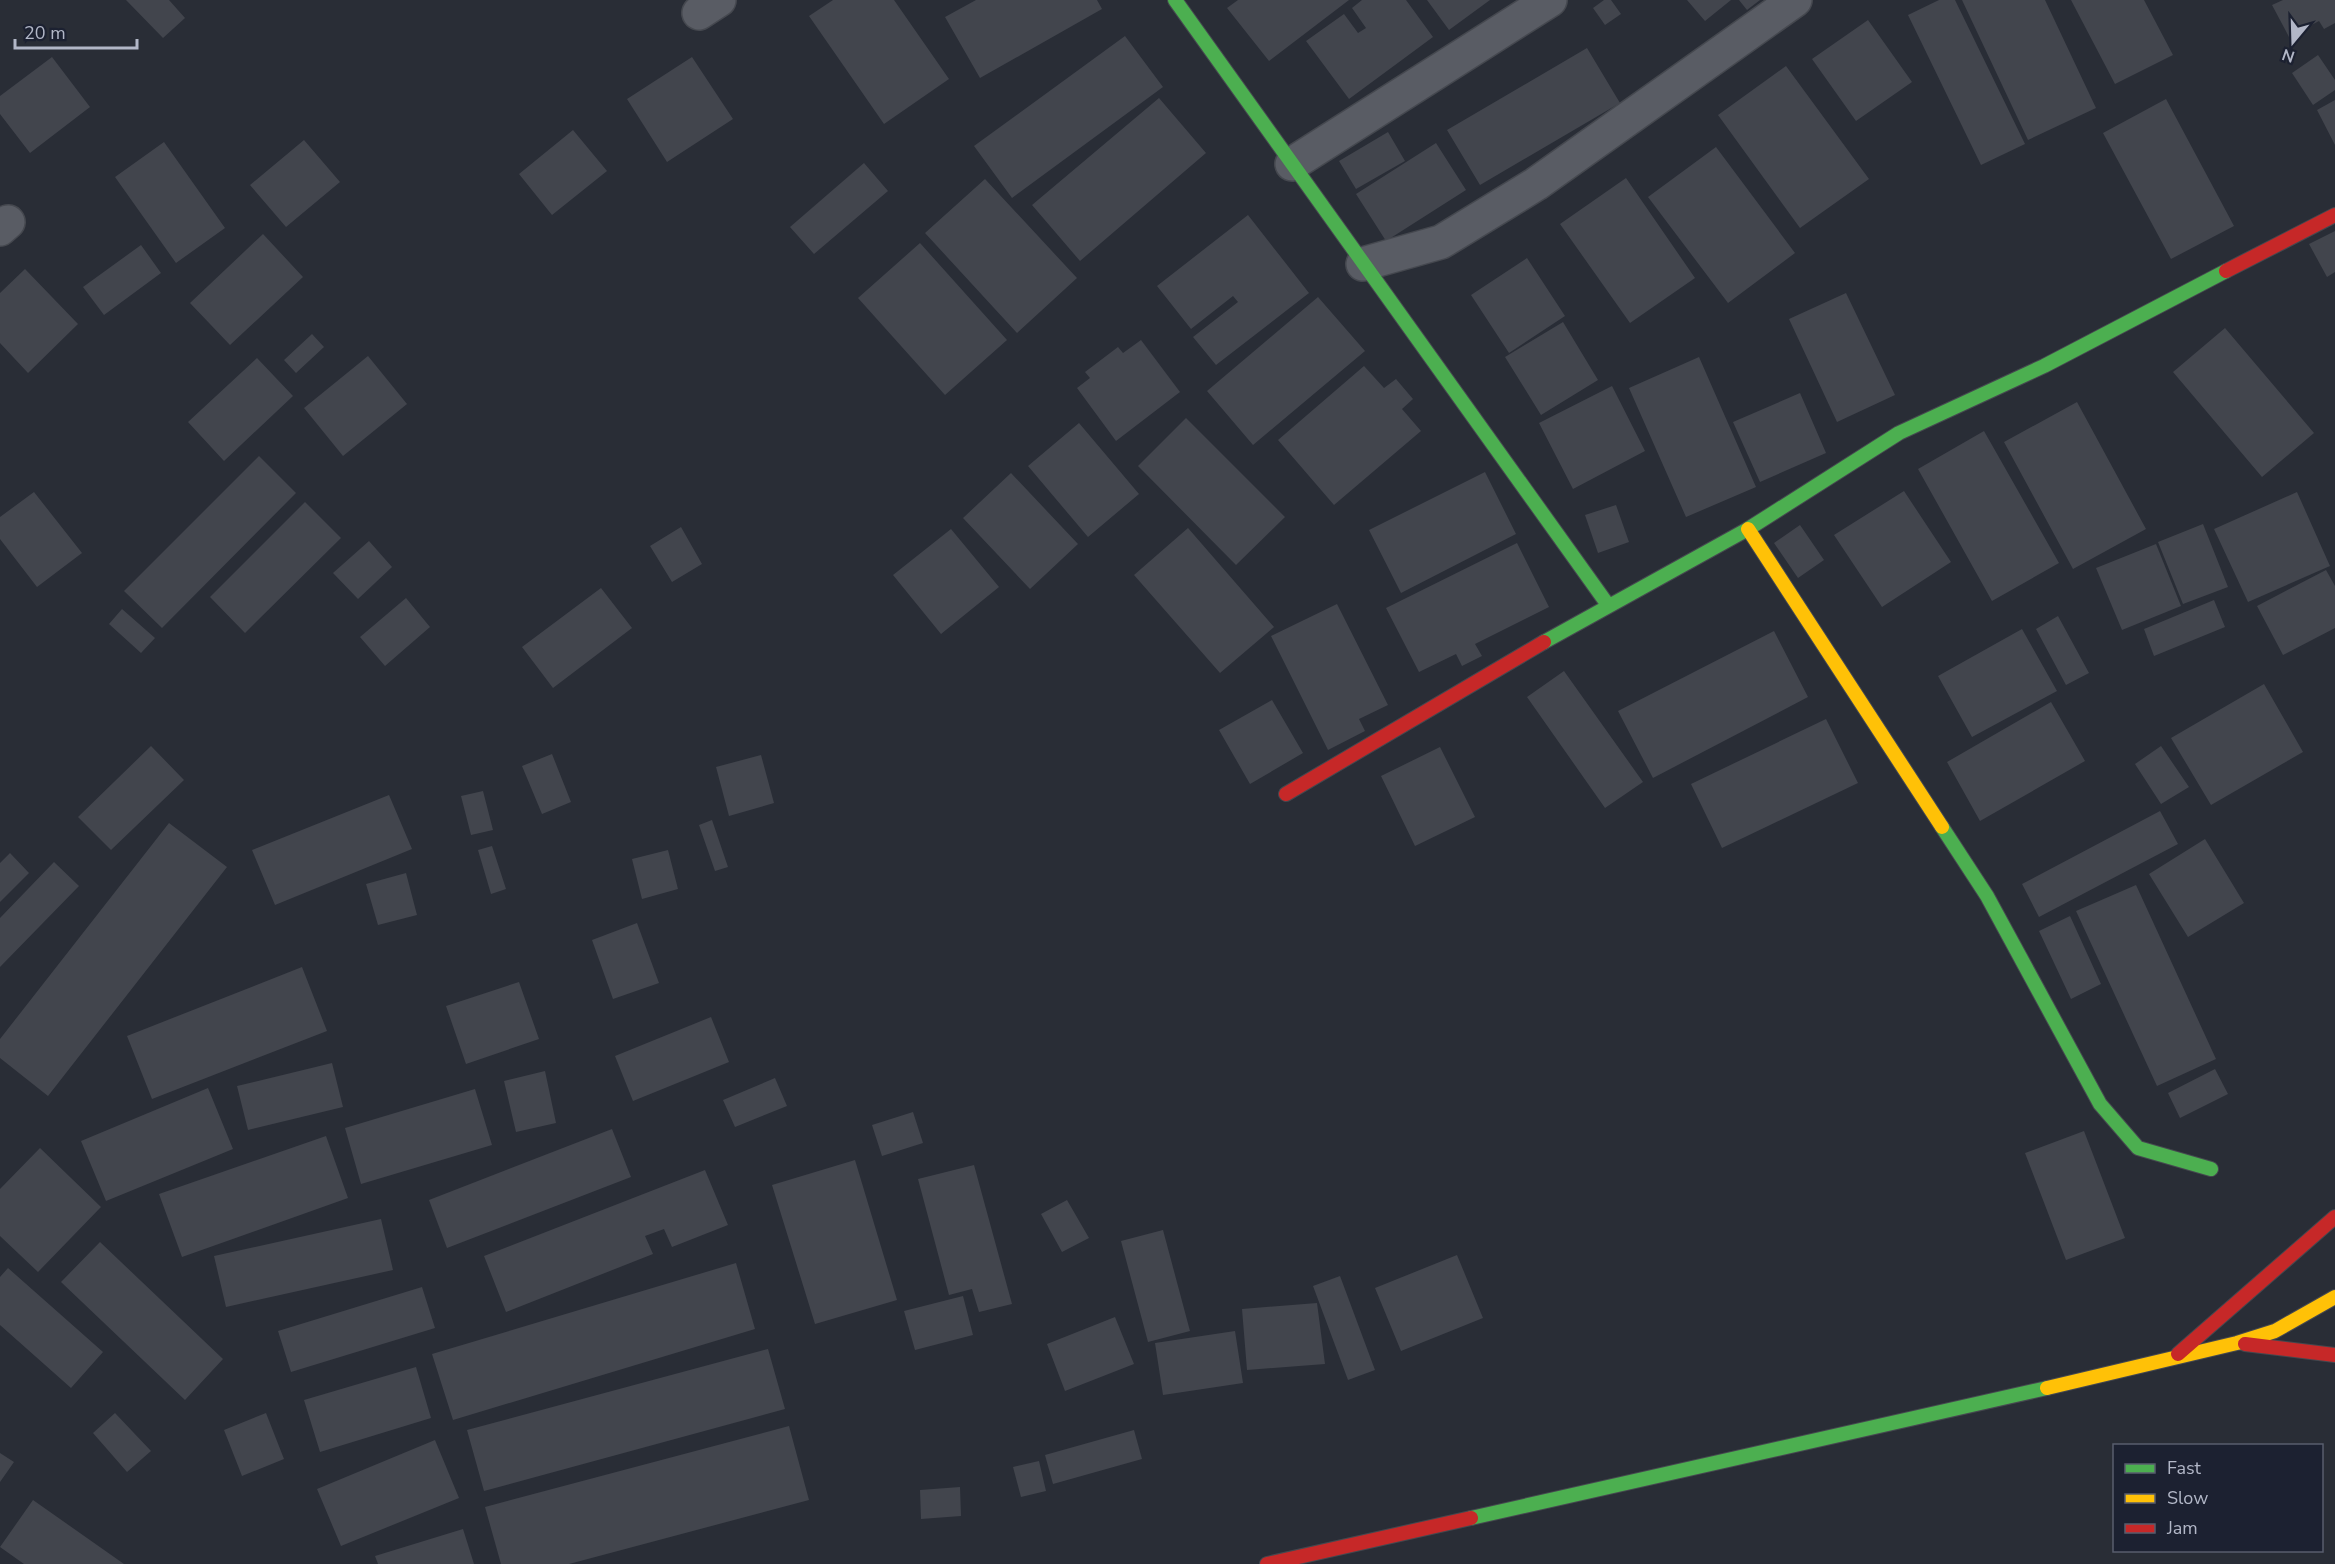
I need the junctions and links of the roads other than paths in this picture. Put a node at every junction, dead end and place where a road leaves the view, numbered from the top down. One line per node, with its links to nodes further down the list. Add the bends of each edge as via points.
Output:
1 (1175, 0): 4 (street)
2 (1550, 0): 4 (street)
3 (1795, 0): 6 (street, via 1536,184 1441,242)
4 (1292, 164): 6 (street)
5 (2335, 215): 7 (street, via 2044,366 1899,432)
6 (1364, 264): 8 (street)
7 (1748, 529): 8 (street); 10 (street, via 1987,896 2100,1104 2138,1148)
8 (1608, 605): 9 (street)
9 (1286, 794)
10 (2211, 1169)
11 (2335, 1217): 17 (street)
12 (2335, 1297): 13 (street)
13 (2275, 1331): 14 (street); 15 (street)
14 (2295, 1333)
15 (2237, 1343): 16 (street); 17 (street)
16 (2335, 1355)
17 (2175, 1357): 18 (street)
18 (1267, 1564)

